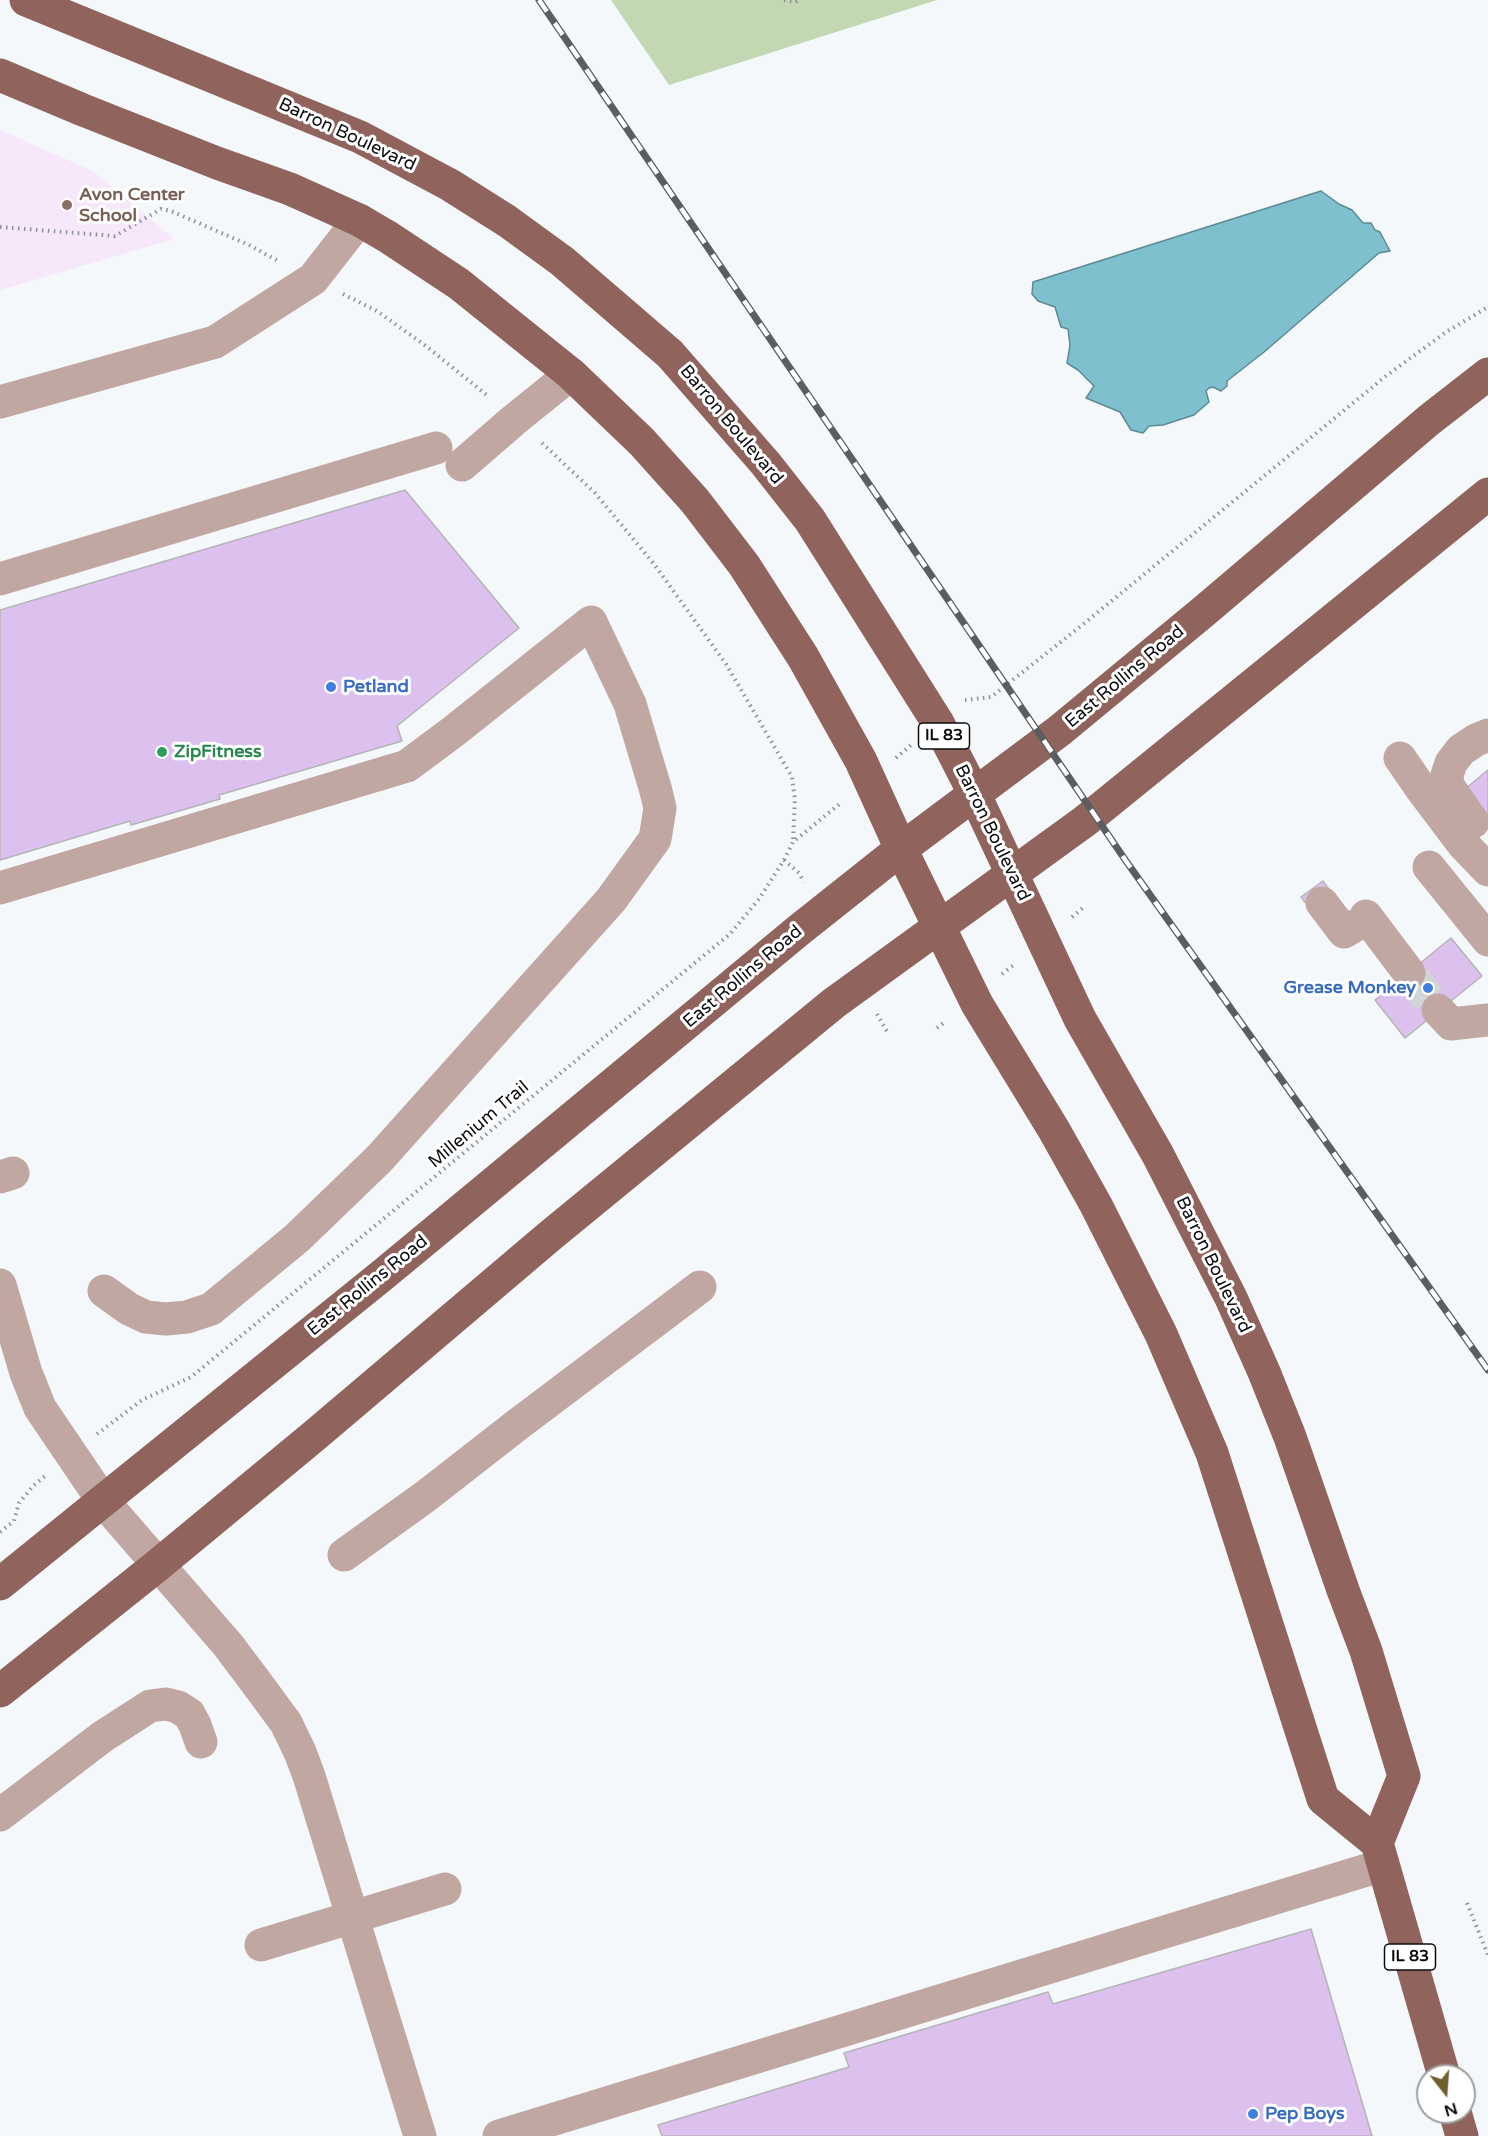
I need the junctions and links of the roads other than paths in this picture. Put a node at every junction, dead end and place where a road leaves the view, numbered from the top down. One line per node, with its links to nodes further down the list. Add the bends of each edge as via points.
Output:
1 (26, 0): 11 (main road, Barron Boulevard / IL 83, via 360,137 450,185 571,268 670,354 810,520 938,723)
2 (0, 75): 3 (main road)
3 (359, 220): 4 (main road, via 459,285); 6 (lane, via 313,279 215,342)
4 (571, 374): 8 (lane, via 514,420 449,456); 13 (main road, via 650,450 744,565 861,761)
5 (1488, 374): 11 (main road, East Rollins Road, via 1059,731)
6 (0, 402)
7 (1488, 494): 16 (main road, via 1085,821)
8 (0, 579)
9 (1488, 735): 12 (lane, via 1461,750 1447,775 1454,797)
10 (1400, 758): 15 (lane, via 1463,844)
11 (975, 795): 13 (main road, East Rollins Road); 16 (main road, Barron Boulevard / IL 83)
12 (1488, 842)
13 (902, 849): 19 (main road); 27 (main road, East Rollins Road)
14 (1429, 867): 20 (lane)
15 (1488, 870)
16 (1012, 874): 19 (main road); 34 (main road, Barron Boulevard / IL 83, via 1080,1019 1158,1155 1200,1238 1264,1372 1290,1437 1366,1651 1404,1776)
17 (0, 888): 26 (lane, via 407,766 591,622 630,704 656,791 660,808 655,839 611,900 379,1159 297,1238 211,1308 187,1317 146,1317)
18 (1322, 903): 21 (lane, via 1344,932 1360,921)
19 (940, 926): 29 (main road, via 816,1018); 34 (main road, via 974,998 1096,1205 1180,1377 1212,1453 1323,1799)
20 (1488, 940)
21 (1409, 973)
22 (1438, 1010): 23 (lane, via 1451,1024)
23 (1488, 1020)
24 (0, 1285): 27 (lane, via 40,1408)
25 (700, 1287): 28 (lane)
26 (104, 1291)
27 (103, 1502): 29 (lane); 30 (main road, East Rollins Road)
28 (344, 1555)
29 (158, 1565): 31 (main road); 36 (lane, via 228,1645 286,1723 309,1776)
30 (0, 1584)
31 (0, 1691)
32 (201, 1742): 33 (lane, via 189,1714 166,1704 150,1706 102,1737)
33 (0, 1815)
34 (1380, 1854): 38 (main road, IL 83); 40 (lane)
35 (445, 1889): 36 (lane)
36 (353, 1917): 37 (lane); 39 (lane)
37 (261, 1945)
38 (1441, 2064)
39 (420, 2136)
40 (500, 2136)

